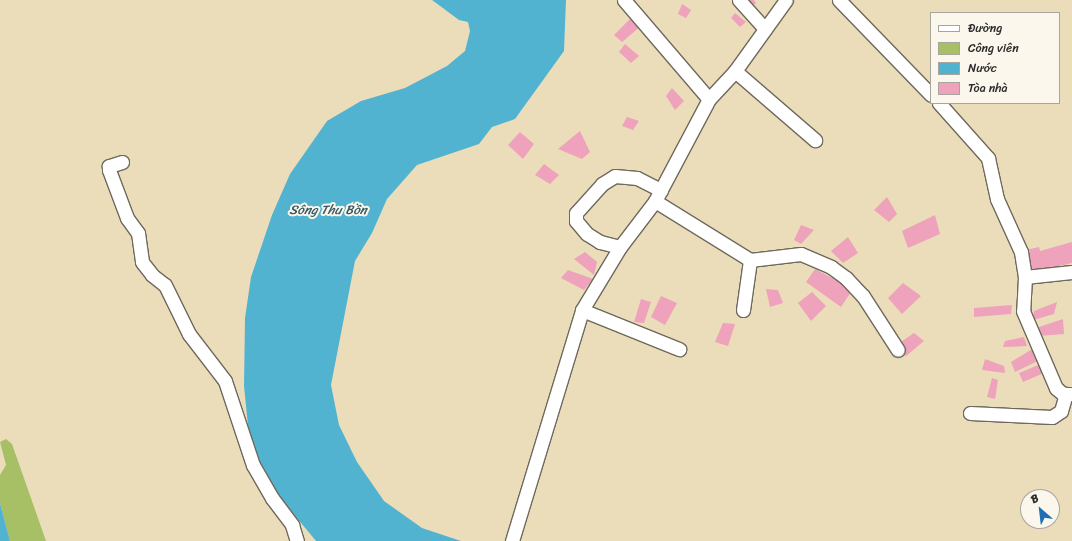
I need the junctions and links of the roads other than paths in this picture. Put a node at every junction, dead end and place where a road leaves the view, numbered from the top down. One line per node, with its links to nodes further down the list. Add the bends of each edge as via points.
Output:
1 (624, 0): 8 (street)
2 (739, 0): 5 (street)
3 (786, 0): 5 (street)
4 (839, 0): 7 (street)
5 (765, 29): 6 (street)
6 (735, 71): 8 (street); 10 (street)
7 (930, 94)
8 (709, 99): 12 (street)
9 (940, 104): 16 (street, via 988,158 997,199 1021,252)
10 (815, 140)
11 (122, 162): 23 (street, via 109,166 109,170 127,218 138,233 142,262 152,276 165,284 189,334 225,381 253,465 272,498 292,525)
12 (658, 195): 13 (street); 13 (street, via 642,180 615,176 602,184 576,212 576,221 587,234 600,242); 14 (street)
13 (620, 247): 17 (street)
14 (750, 260): 18 (street); 20 (street, via 801,254 831,268 846,278 863,296)
15 (1072, 272): 16 (street)
16 (1025, 278): 21 (street, via 1023,311 1056,388)
17 (582, 310): 19 (street); 24 (street)
18 (743, 310)
19 (679, 349)
20 (898, 350)
21 (1069, 394): 22 (street, via 1061,411 1052,417)
22 (970, 413)
23 (297, 541)
24 (512, 541)

